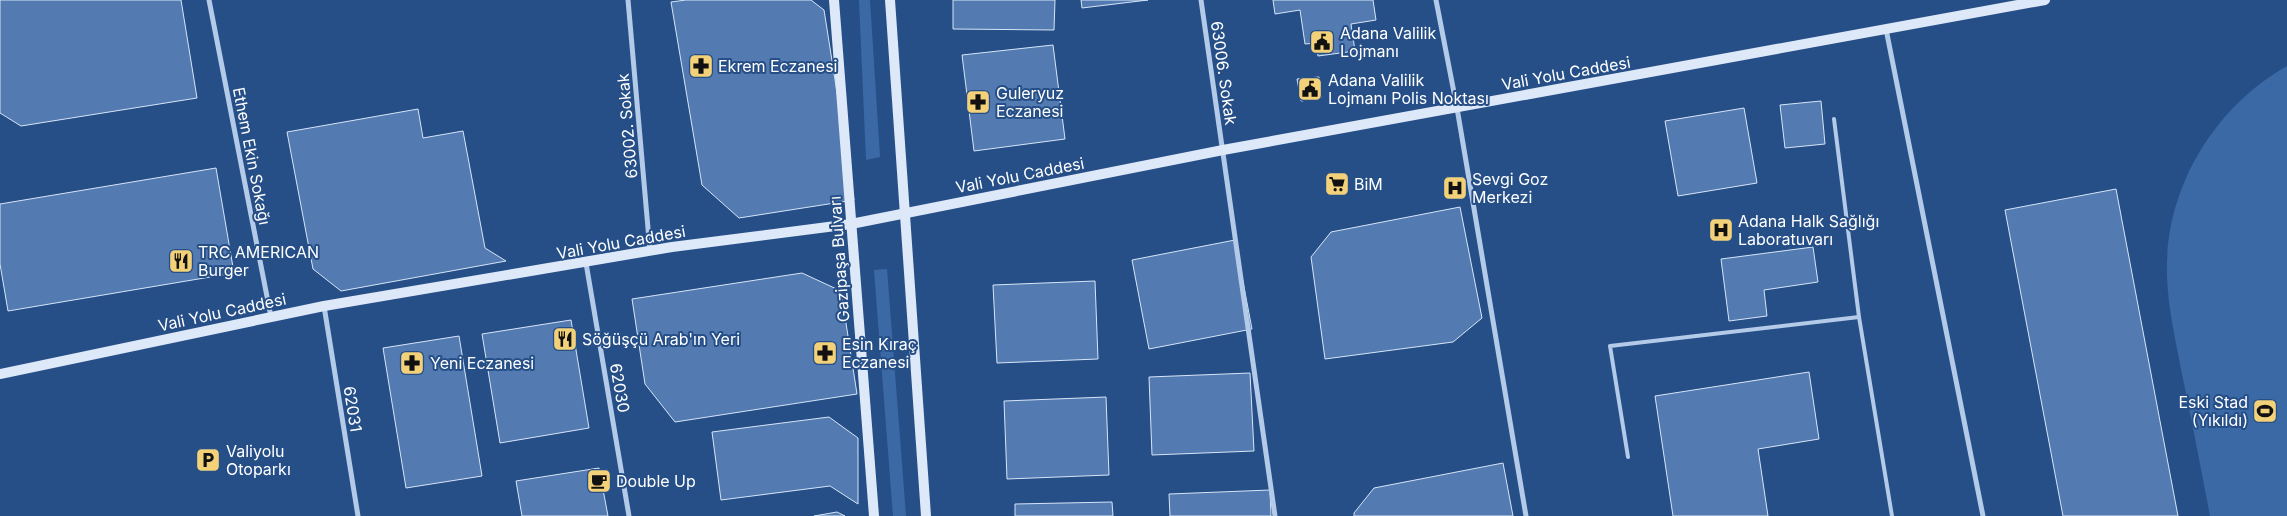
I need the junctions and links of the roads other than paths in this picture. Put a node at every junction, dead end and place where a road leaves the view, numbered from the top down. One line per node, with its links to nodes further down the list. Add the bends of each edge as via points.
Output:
1 (210, 0): 18 (street, Ethem Ekin Sokağı)
2 (628, 0): 15 (street, 63002. Sokak)
3 (834, 0): 14 (main road, Gazipaşa Bulvarı)
4 (890, 0): 13 (main road)
5 (1201, 0): 12 (street, 63006. Sokak)
6 (1436, 0): 10 (street)
7 (2045, 0): 8 (main road, Vali Yolu Caddesi)
8 (2002, 4): 9 (main road, Vali Yolu Caddesi)
9 (1886, 29): 10 (main road, Vali Yolu Caddesi); 29 (street)
10 (1456, 108): 12 (main road, Vali Yolu Caddesi); 27 (street)
11 (1834, 119): 19 (lane)
12 (1223, 150): 13 (main road, Vali Yolu Caddesi); 26 (street, 63006. Sokak)
13 (905, 213): 14 (main road, Vali Yolu Caddesi); 25 (main road)
14 (851, 224): 15 (main road, Vali Yolu Caddesi); 24 (main road, Gazipaşa Bulvarı)
15 (650, 251): 16 (main road, Vali Yolu Caddesi)
16 (586, 263): 17 (main road, Vali Yolu Caddesi); 23 (street, 62030)
17 (324, 306): 18 (main road, Vali Yolu Caddesi); 22 (street, 62031)
18 (270, 317): 20 (main road, Vali Yolu Caddesi)
19 (1859, 318): 21 (lane, via 1610,346); 28 (lane)
20 (0, 374)
21 (1628, 457)
22 (358, 516)
23 (629, 516)
24 (874, 516)
25 (926, 516)
26 (1275, 516)
27 (1526, 516)
28 (1892, 516)
29 (1983, 516)

